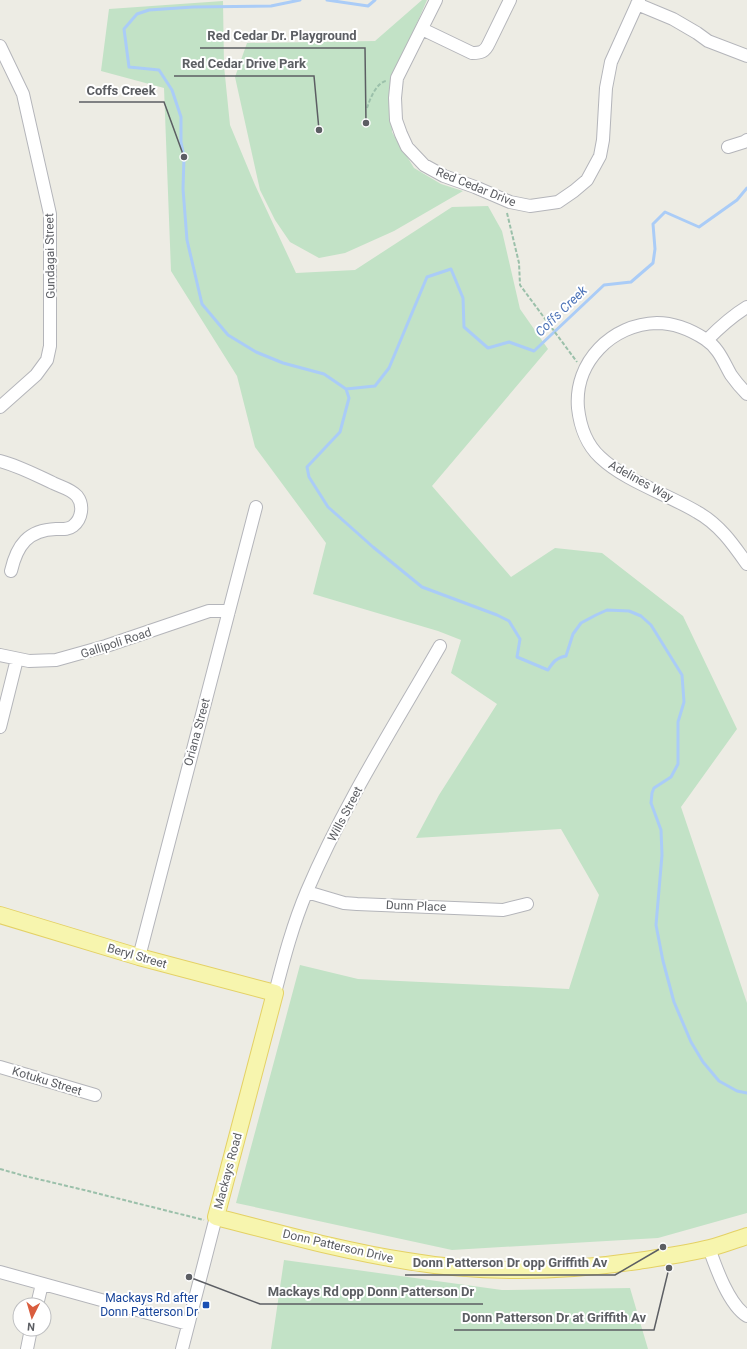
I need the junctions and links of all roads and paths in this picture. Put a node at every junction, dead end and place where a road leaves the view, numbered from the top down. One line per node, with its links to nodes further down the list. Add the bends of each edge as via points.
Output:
1 (436, 0): 4 (street, Red Cedar Drive)
2 (510, 0): 4 (street, via 489,44 480,53 472,53)
3 (638, 2): 6 (street, via 696,32 708,42); 11 (street, Red Cedar Drive, via 611,62 600,156 587,180 558,202 530,206)
4 (422, 28): 7 (street, Red Cedar Drive, via 397,78)
5 (0, 46): 16 (street, Gundagai Street, via 23,94 50,214 51,252 50,346 47,360 36,374)
6 (747, 56)
7 (397, 83): 8 (path, via 382,82); 11 (street, Red Cedar Drive, via 396,120 407,147 424,164 444,176 476,186)
8 (367, 108)
9 (747, 140): 10 (street)
10 (728, 147)
11 (510, 202): 14 (path, via 507,216 519,263 520,285)
12 (747, 307): 13 (street, via 727,320)
13 (707, 340): 15 (street, Adelines Way, via 717,350 740,388); 19 (street, Adelines Way, via 675,325 657,323 640,325 610,338 590,359 584,371 578,394 580,420 584,434 599,456 624,473 712,522 725,534)
14 (568, 352)
15 (747, 394)
16 (0, 407)
17 (0, 461): 20 (street, via 70,490 81,502 80,518 76,524 66,530 48,530 31,536 18,550)
18 (256, 507): 21 (street, Oriana Street)
19 (747, 564)
20 (11, 570)
21 (229, 611): 24 (street, Gallipoli Road, via 209,611 70,657 40,662); 29 (street, Oriana Street)
22 (440, 646): 26 (street, Wills Street, via 340,822)
23 (0, 655): 24 (street, Gallipoli Road)
24 (18, 659): 25 (street)
25 (0, 727)
26 (307, 892): 27 (street, Dunn Place, via 344,903 357,904 503,910); 30 (street, Wills Street)
27 (527, 904)
28 (0, 916): 29 (main road, Beryl Street)
29 (139, 957): 30 (main road, Beryl Street)
30 (275, 992): 34 (main road, Mackays Road)
31 (0, 1067): 32 (street, Kotuku Street)
32 (95, 1095)
33 (0, 1169): 34 (path)
34 (215, 1220): 36 (main road, Donn Patterson Drive, via 359,1253 458,1268 507,1270 609,1265); 41 (street, Mackays Road)
35 (747, 1236): 36 (main road, Donn Patterson Drive)
36 (708, 1248): 40 (street, via 719,1278 741,1312)
37 (0, 1272): 38 (street)
38 (42, 1284): 39 (street); 41 (street)
39 (39, 1297)
40 (747, 1316)
41 (188, 1324): 44 (street, Mackays Road)
42 (30, 1337): 43 (street)
43 (27, 1349)
44 (182, 1349)

